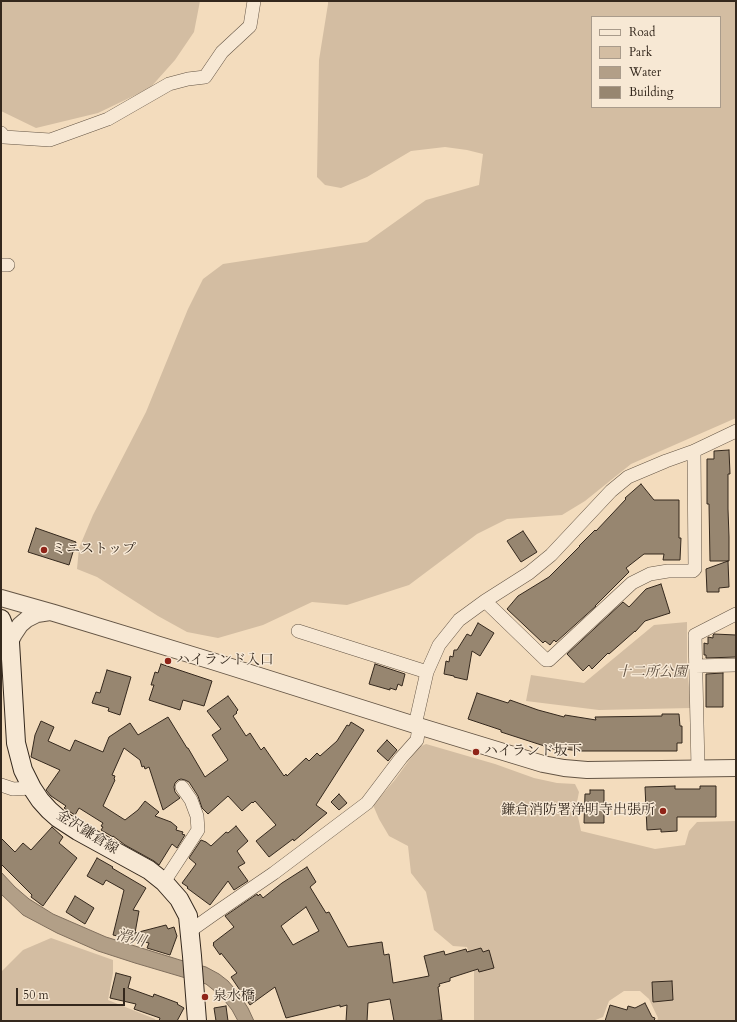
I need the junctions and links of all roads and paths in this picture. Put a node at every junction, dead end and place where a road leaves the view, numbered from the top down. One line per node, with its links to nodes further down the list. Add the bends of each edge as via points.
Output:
1 (254, 1): 2 (street, via 250,26 222,52 205,77 170,84 108,118 50,140 4,137)
2 (1, 133)
3 (736, 431): 4 (street)
4 (694, 451): 6 (street, via 628,477 611,491 551,555 529,573); 6 (street, via 693,571 650,574 632,583 549,660 546,660)
5 (1, 598): 7 (street)
6 (485, 601): 14 (street, via 459,620 439,645)
7 (50, 612): 11 (street, via 27,619 20,625); 15 (street)
8 (736, 614): 13 (street, via 695,635)
9 (1, 619): 11 (main road, 金沢鎌倉線)
10 (298, 631): 14 (street)
11 (10, 642): 20 (main road, 金沢鎌倉線, via 16,742 23,770)
12 (736, 665): 13 (street)
13 (695, 666): 16 (street)
14 (427, 672): 15 (street)
15 (417, 726): 16 (street, via 523,759 564,768); 22 (street, via 417,740 400,758 367,803 274,873)
16 (698, 768): 17 (street)
17 (736, 768)
18 (1, 785): 20 (street, via 13,789)
19 (182, 787): 21 (street, via 191,800 197,816 198,830)
20 (32, 788): 21 (main road, 金沢鎌倉線, via 58,818 149,870)
21 (164, 882): 22 (main road, 金沢鎌倉線, via 179,899 188,916)
22 (190, 931): 23 (main road, 金沢鎌倉線)
23 (197, 1021)

